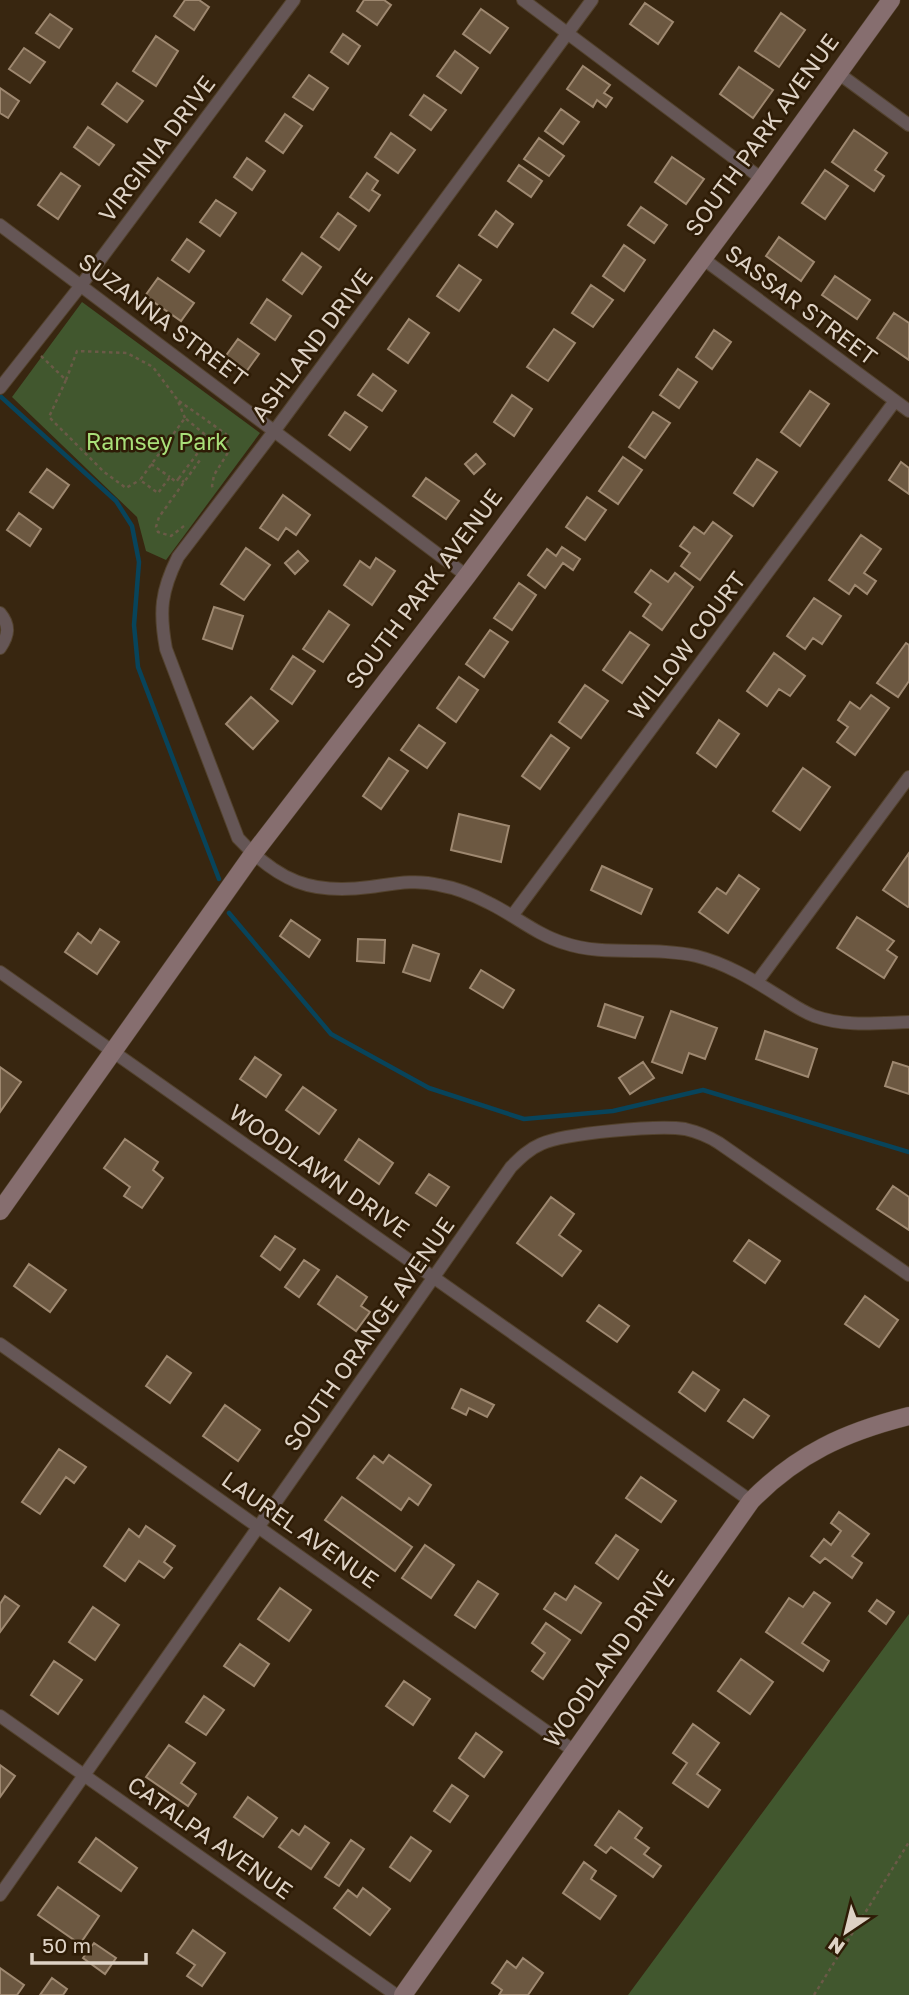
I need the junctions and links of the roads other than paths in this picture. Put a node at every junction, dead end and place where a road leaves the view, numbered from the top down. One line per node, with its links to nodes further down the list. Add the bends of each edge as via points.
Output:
1 (294, 0): 11 (street, VIRGINIA DRIVE)
2 (523, 0): 5 (street)
3 (592, 0): 5 (street, ASHLAND DRIVE)
4 (891, 0): 6 (street, SOUTH PARK AVENUE)
5 (568, 33): 8 (street); 15 (street, ASHLAND DRIVE)
6 (838, 73): 7 (street); 8 (street, SOUTH PARK AVENUE)
7 (909, 125)
8 (762, 179): 10 (street, SOUTH PARK AVENUE)
9 (0, 225): 11 (street, SUZANNA STREET)
10 (702, 258): 13 (street, SASSAR STREET); 16 (street, SOUTH PARK AVENUE)
11 (82, 284): 12 (street, VIRGINIA DRIVE); 15 (street, SUZANNA STREET)
12 (1, 387)
13 (895, 401): 14 (street, SASSAR STREET); 21 (street, WILLOW COURT)
14 (909, 411)
15 (275, 430): 16 (street, SUZANNA STREET); 20 (street, ASHLAND DRIVE, via 178,557 161,603 166,649 238,838)
16 (467, 576): 20 (street, SOUTH PARK AVENUE)
17 (0, 612): 18 (street, via 8,632)
18 (0, 648)
19 (909, 777): 23 (street)
20 (253, 854): 21 (street, via 292,881 313,887 437,884 489,902); 25 (street, SOUTH PARK AVENUE)
21 (512, 916): 23 (street, via 562,943 694,956)
22 (0, 972): 25 (street, WOODLAWN DRIVE)
23 (757, 982): 24 (street, via 812,1015 838,1023)
24 (909, 1022)
25 (112, 1050): 26 (street, SOUTH PARK AVENUE); 28 (street, WOODLAWN DRIVE)
26 (0, 1211)
27 (909, 1275): 28 (street, SOUTH ORANGE AVENUE, via 719,1143 701,1133 665,1128 560,1137 531,1150 511,1167)
28 (433, 1278): 31 (street, WOODLAWN DRIVE); 32 (street, SOUTH ORANGE AVENUE)
29 (0, 1344): 32 (street, LAUREL AVENUE)
30 (909, 1416): 31 (street, WOODLAND DRIVE, via 816,1449)
31 (751, 1501): 34 (street, WOODLAND DRIVE)
32 (259, 1527): 34 (street, LAUREL AVENUE); 35 (street, SOUTH ORANGE AVENUE)
33 (0, 1716): 35 (street, CATALPA AVENUE)
34 (574, 1751): 38 (street, WOODLAND DRIVE)
35 (84, 1775): 36 (street, SOUTH ORANGE AVENUE); 37 (street, CATALPA AVENUE)
36 (0, 1895)
37 (396, 1995)
38 (403, 1995)

